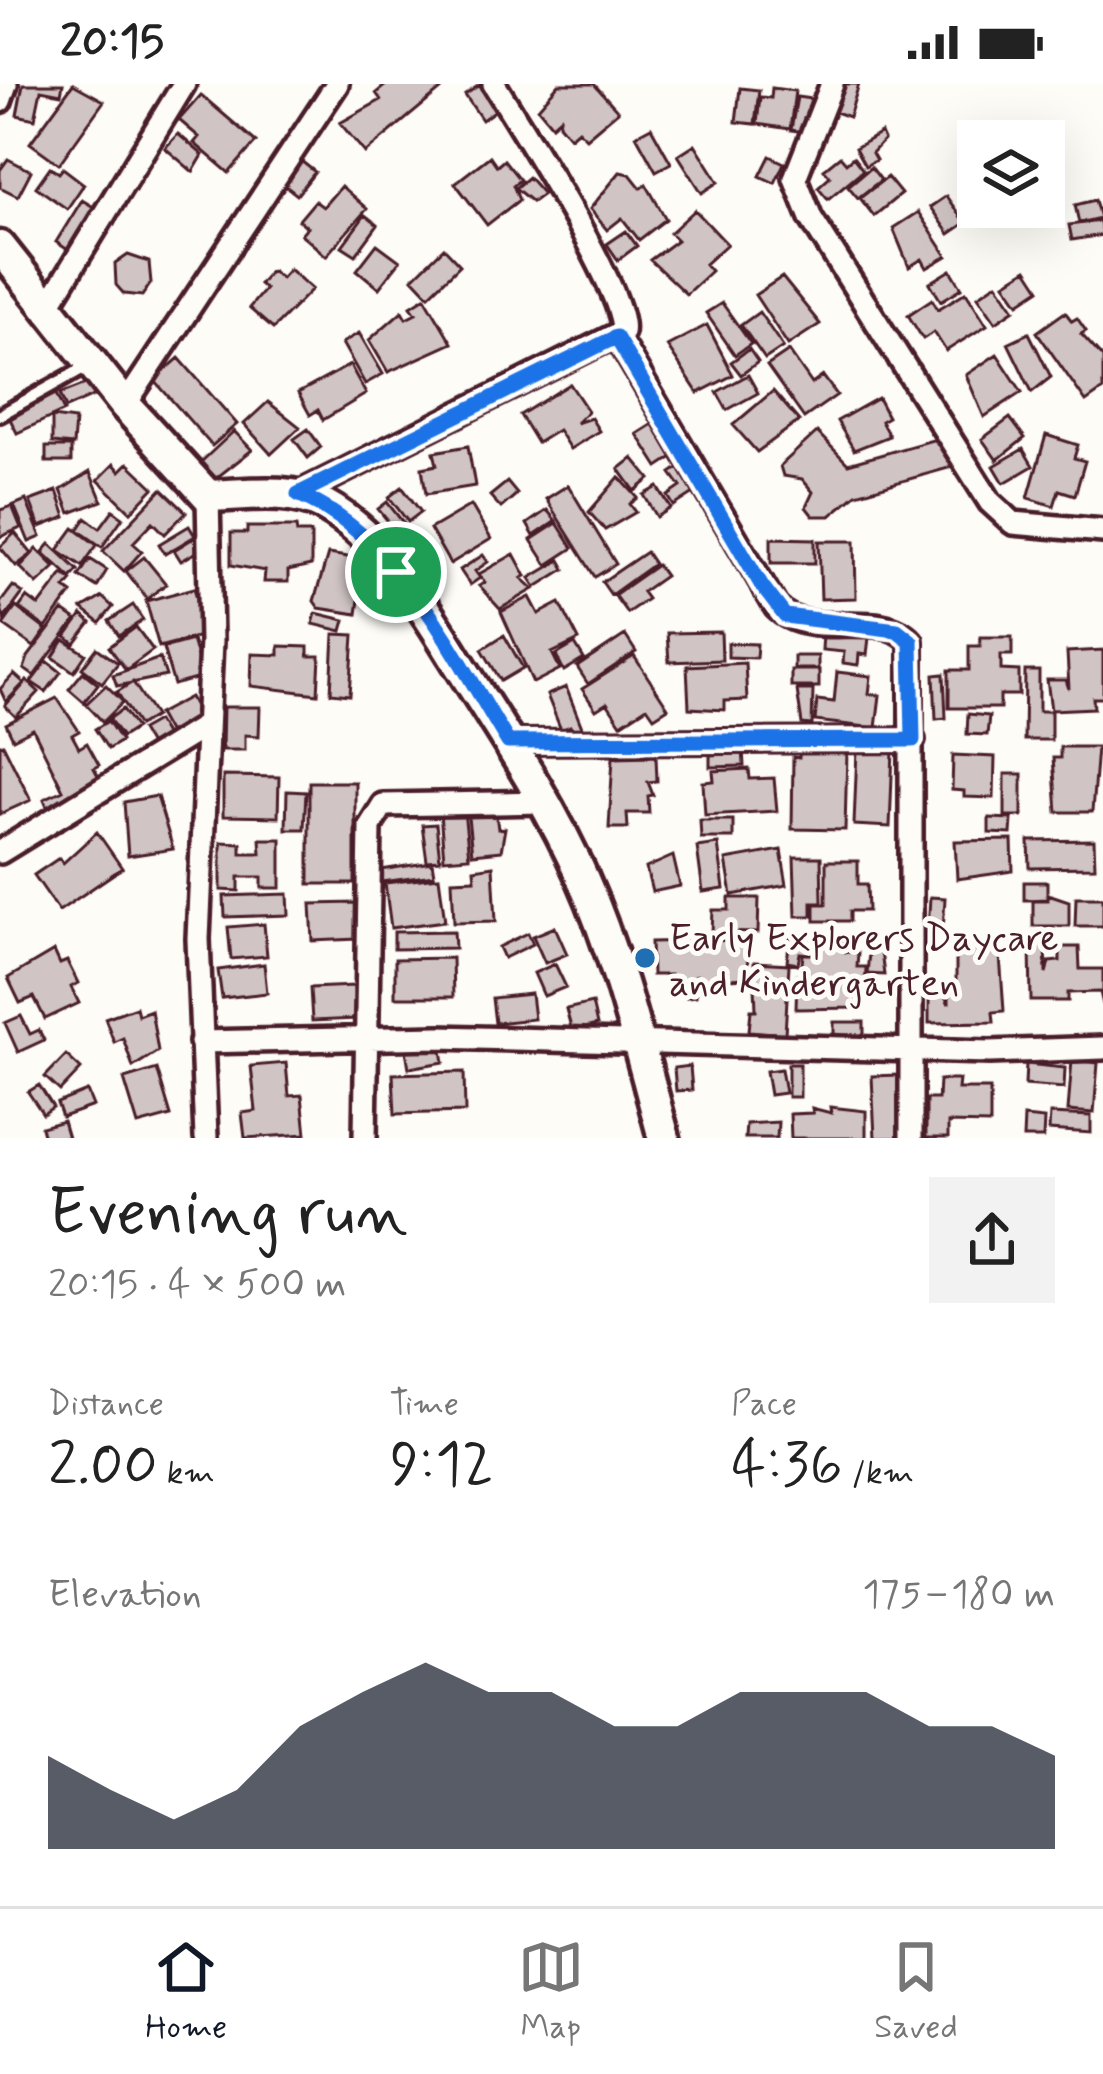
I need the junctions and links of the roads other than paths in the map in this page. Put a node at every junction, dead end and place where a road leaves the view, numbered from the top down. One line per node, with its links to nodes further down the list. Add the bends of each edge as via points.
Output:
1 (6, 84): 6 (street)
2 (184, 84): 8 (street)
3 (337, 84): 11 (street)
4 (494, 84): 9 (street, via 625,317)
5 (832, 84): 15 (street, via 795,178 811,218 990,502 1013,523)
6 (0, 101)
7 (0, 247): 8 (street)
8 (50, 303): 10 (street)
9 (616, 337): 13 (street); 17 (street, via 785,616 897,630 911,641)
10 (94, 363): 11 (street); 12 (lane)
11 (125, 404): 14 (street)
12 (0, 415)
13 (298, 494): 14 (street); 18 (street, via 347,521 396,572)
14 (208, 496): 16 (street)
15 (1103, 531)
16 (208, 725): 20 (street); 22 (street)
17 (913, 740): 18 (street); 25 (street)
18 (508, 742): 19 (street)
19 (544, 802): 21 (street, via 376,810); 23 (street, via 613,954)
20 (0, 852)
21 (368, 1038): 22 (street); 23 (street); 27 (street)
22 (201, 1042): 26 (street)
23 (638, 1044): 25 (street); 28 (street)
24 (1103, 1048): 25 (street)
25 (909, 1049): 29 (street)
26 (206, 1138)
27 (364, 1138)
28 (664, 1138)
29 (911, 1138)

